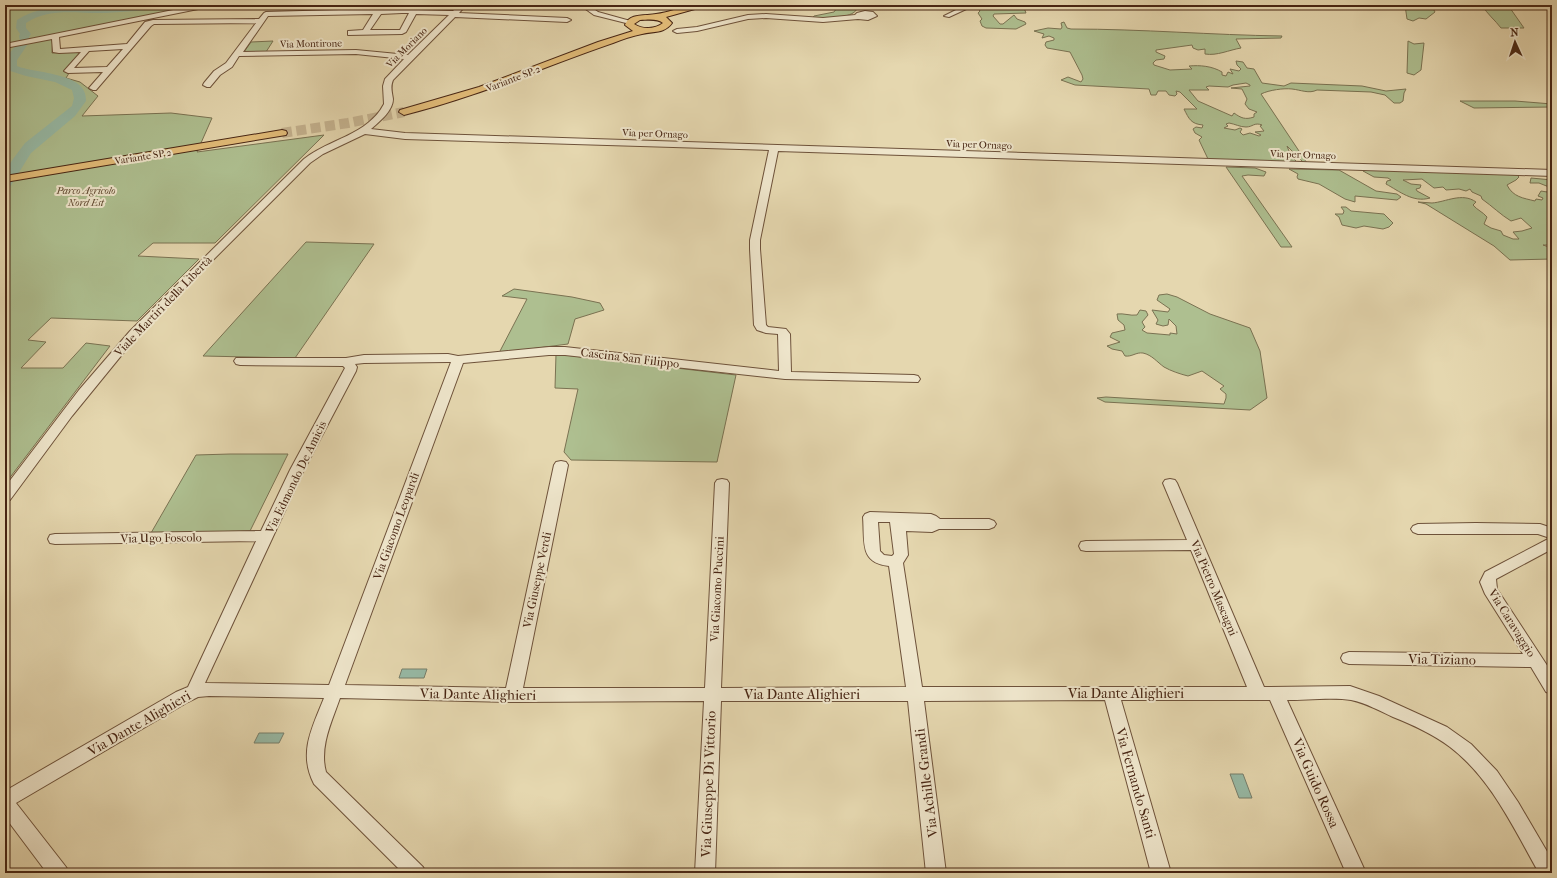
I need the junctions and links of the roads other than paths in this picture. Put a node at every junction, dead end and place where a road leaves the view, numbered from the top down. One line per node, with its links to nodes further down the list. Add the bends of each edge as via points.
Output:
1 (208, 5): 24 (street)
2 (273, 5): 10 (street)
3 (383, 5): 8 (street)
4 (463, 5): 11 (street, Via Moriano)
5 (972, 5): 12 (street)
6 (585, 6): 17 (street, via 596,14)
7 (695, 6): 13 (main road, Variante SP 2); 18 (main road, Variante SP 2)
8 (378, 12): 9 (street); 10 (street); 22 (street)
9 (413, 12): 11 (street); 22 (street, via 402,32)
10 (266, 14): 16 (street)
11 (454, 14): 15 (street); 30 (street, Via Moriano)
12 (947, 16)
13 (656, 17): 17 (main road, Variante SP 2); 18 (main road, Variante SP 2)
14 (858, 17): 21 (street, via 822,20 766,16 742,18 697,29)
15 (567, 20)
16 (262, 21): 27 (street, via 150,23); 29 (street)
17 (633, 22): 20 (main road, Variante SP 2); 25 (main road, Variante SP 2)
18 (667, 22): 19 (main road, Variante SP 2, via 666,26); 21 (street)
19 (657, 29): 20 (main road, Variante SP 2); 21 (street)
20 (646, 30): 25 (main road, Variante SP 2)
21 (677, 30)
22 (366, 32): 23 (street)
23 (351, 33)
24 (56, 36): 26 (street); 28 (street, via 56,50)
25 (620, 36): 34 (main road, Variante SP 2, via 484,89)
26 (8, 46)
27 (128, 46): 28 (street); 31 (street)
28 (88, 48): 31 (street, via 68,71)
29 (237, 54): 30 (street, Via Montirone, via 349,52); 32 (street, via 229,66 219,71)
30 (413, 55): 35 (street, Via Moriano, via 387,83 389,99 386,108)
31 (108, 69): 33 (street)
32 (207, 85)
33 (92, 88)
34 (404, 112)
35 (364, 131): 37 (street, Via per Ornago); 38 (street, Via Moriano)
36 (282, 133): 41 (main road, Variante SP 2)
37 (405, 136): 38 (street, Via per Ornago); 39 (street, Via per Ornago)
38 (349, 139): 50 (street, Viale Martiri della Libertà, via 322,151 304,163 134,333)
39 (774, 148): 40 (street, Via per Ornago); 45 (street, via 756,232 755,249 760,325 766,330 782,331 784,334)
40 (1552, 173)
41 (5, 179)
42 (458, 360): 44 (street, Cascina San Filippo, via 364,359); 45 (street, Cascina San Filippo, via 565,351); 65 (street, Via Giacomo Leopardi)
43 (240, 361): 44 (street)
44 (346, 362): 55 (street, Via Edmondo De Amicis, via 350,371 297,470)
45 (785, 375): 46 (street, Cascina San Filippo)
46 (914, 379)
47 (561, 465): 70 (street, Via Giuseppe Verdi)
48 (722, 483): 68 (street, Via Giacomo Puccini)
49 (1170, 484): 58 (street, Via Pietro Mascagni)
50 (5, 497)
51 (897, 522): 52 (street, via 932,527 936,524); 60 (street, Via Achille Grandi, via 901,555); 60 (street, via 870,517 873,553 880,560)
52 (989, 524)
53 (1418, 529): 54 (street, via 1540,529)
54 (1552, 534)
55 (266, 536): 56 (street, Via Ugo Foscolo); 64 (street, Via Edmondo De Amicis, via 196,685)
56 (55, 540)
57 (1552, 543): 62 (street, Via Caravaggio, via 1490,576 1488,582 1490,590)
58 (1196, 545): 59 (street); 66 (street, Via Pietro Mascagni)
59 (1086, 546)
60 (896, 562): 69 (street, Via Achille Grandi)
61 (1349, 658): 62 (street, Via Tiziano)
62 (1535, 661): 63 (street, Via Caravaggio)
63 (1552, 687)
64 (196, 691): 65 (street, Via Dante Alighieri, via 209,689); 71 (street, Via Dante Alighieri)
65 (334, 692): 70 (street, Via Dante Alighieri); 73 (street, Via Giacomo Leopardi, via 318,738 315,767 320,779)
66 (1267, 692): 67 (street, Via Dante Alighieri); 77 (street, Via Guido Rossa); 78 (street, Via Dante Alighieri, via 1350,693 1429,725 1450,737 1465,749 1500,790)
67 (1110, 693): 69 (street, Via Dante Alighieri); 76 (street, Via Fernando Santi)
68 (712, 694): 69 (street, Via Dante Alighieri); 70 (street, Via Dante Alighieri); 74 (street, Via Giuseppe Di Vittorio)
69 (915, 694): 75 (street, Via Achille Grandi)
70 (513, 695)
71 (5, 802): 72 (street)
72 (59, 873)
73 (416, 873)
74 (705, 873)
75 (936, 873)
76 (1161, 873)
77 (1356, 873)
78 (1548, 873)

